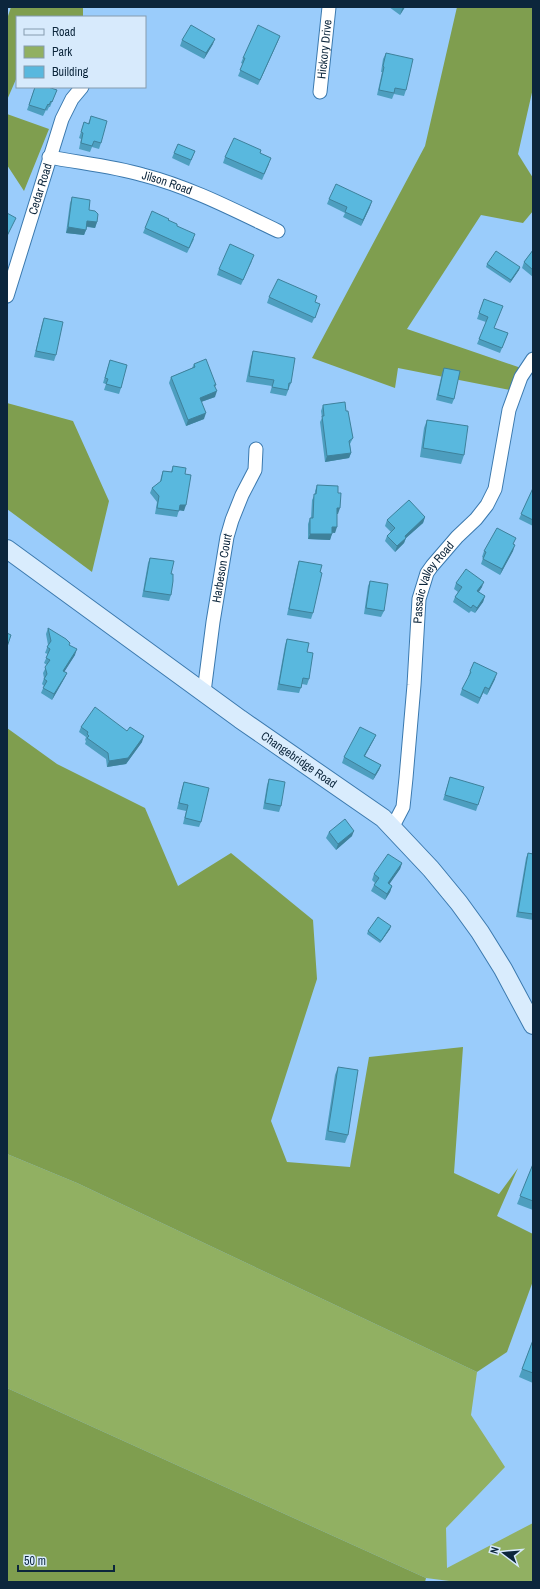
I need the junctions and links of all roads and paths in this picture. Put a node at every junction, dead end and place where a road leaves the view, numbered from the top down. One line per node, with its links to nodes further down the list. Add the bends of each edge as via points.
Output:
1 (329, 7): 3 (street, Hickory Drive)
2 (81, 88): 4 (street, Cedar Road, via 72,99 62,119)
3 (320, 92)
4 (49, 157): 5 (street, Jilson Road, via 142,174 208,198); 6 (street, Cedar Road)
5 (278, 231)
6 (7, 296)
7 (533, 359): 11 (street, Passaic Valley Road, via 521,377 509,410 497,480 487,505 432,566 427,573 419,599 406,778 402,807)
8 (256, 449): 10 (street, Harbeson Court, via 255,470 242,495 227,537)
9 (7, 549): 10 (main road, Changebridge Road)
10 (204, 692): 11 (main road, Changebridge Road, via 383,818)
11 (392, 828): 12 (main road, Changebridge Road, via 431,869 480,932)
12 (533, 1025)

